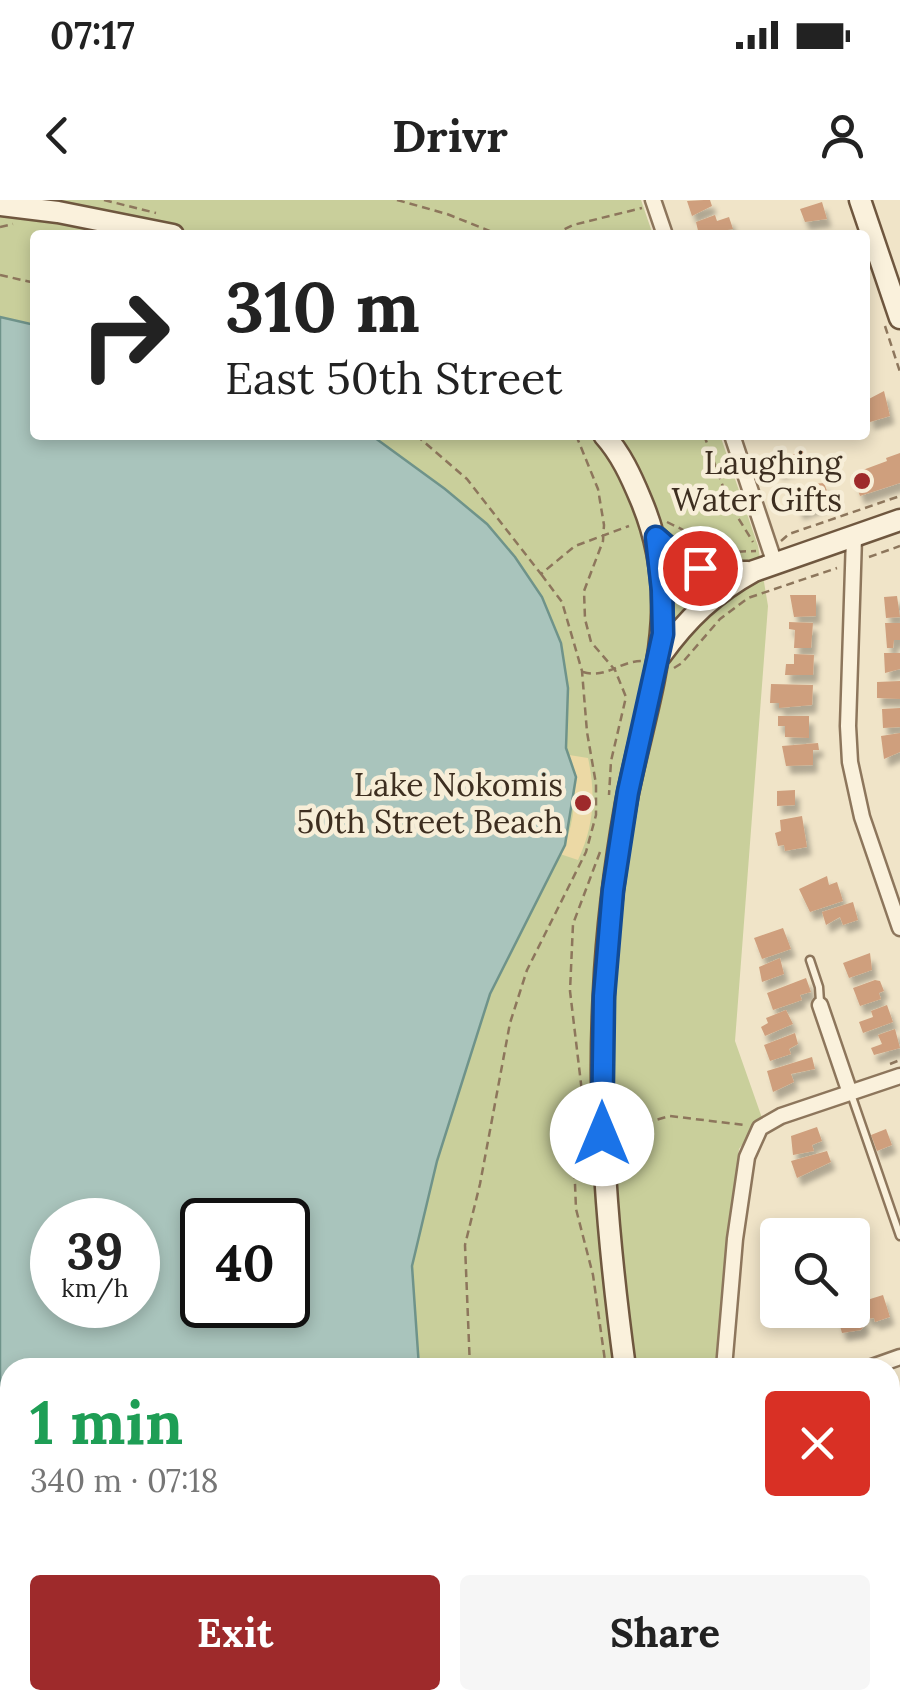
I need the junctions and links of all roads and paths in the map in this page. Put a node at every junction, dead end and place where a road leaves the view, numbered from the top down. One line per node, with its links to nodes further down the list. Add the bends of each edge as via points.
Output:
1 (397, 200): 6 (path)
2 (860, 200): 11 (street)
3 (650, 204): 7 (path); 8 (street)
4 (0, 205): 5 (street)
5 (144, 230)
6 (488, 230)
7 (565, 230)
8 (663, 230)
9 (0, 275): 10 (path)
10 (30, 282)
11 (900, 318)
12 (422, 440): 26 (path, via 467,479)
13 (578, 440): 20 (path, via 598,489)
14 (608, 440): 19 (street)
15 (706, 440): 23 (path, via 729,502)
16 (733, 440): 23 (street)
17 (900, 496): 23 (path, via 789,534)
18 (900, 520): 21 (street)
19 (653, 530): 20 (path); 23 (path, via 664,521 728,552); 23 (street, via 700,568 723,572); 27 (street, via 663,608)
20 (604, 533): 26 (path, via 567,551); 28 (path, via 584,608 594,648)
21 (854, 537): 23 (street); 32 (street, via 850,762)
22 (900, 546): 24 (path)
23 (766, 556): 27 (street, via 703,604)
24 (864, 559)
25 (846, 564): 27 (path, via 748,598 682,663)
26 (542, 574): 29 (path, via 562,602)
27 (656, 662): 28 (path); 38 (street, via 613,890)
28 (615, 670): 29 (path); 30 (path, via 625,710 611,761)
29 (582, 671): 40 (path, via 595,822 510,1022 465,1245)
30 (609, 802)
31 (600, 851): 41 (path, via 575,917 570,991 582,1092 574,1148 576,1210)
32 (900, 928)
33 (810, 960): 34 (lane)
34 (820, 1005): 36 (street)
35 (900, 1076): 36 (street)
36 (850, 1092): 39 (lane); 43 (street, via 781,1116 760,1128 751,1144)
37 (741, 1124): 38 (path, via 670,1116)
38 (602, 1130): 42 (street)
39 (900, 1236)
40 (470, 1358)
41 (605, 1358)
42 (624, 1358)
43 (725, 1358)

